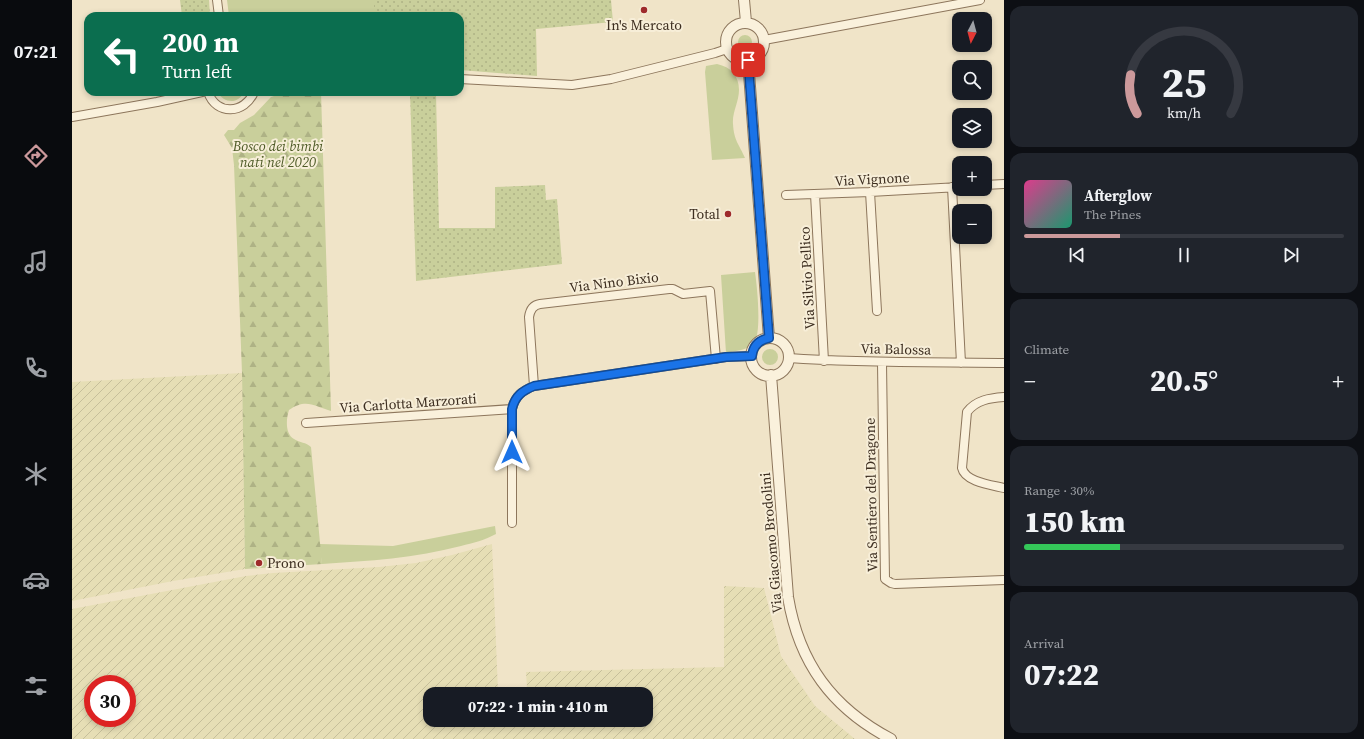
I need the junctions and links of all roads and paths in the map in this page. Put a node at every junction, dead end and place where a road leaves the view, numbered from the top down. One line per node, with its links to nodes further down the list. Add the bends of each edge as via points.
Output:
1 (217, 0): 4 (street)
2 (744, 0): 5 (street)
3 (980, 0): 6 (street)
4 (218, 12)
5 (746, 22): 6 (street, via 760,30); 7 (street, via 731,28 726,38)
6 (764, 40): 8 (street, via 760,53)
7 (727, 49): 8 (street, via 738,60); 9 (street, via 581,85)
8 (748, 60): 22 (street)
9 (464, 79)
10 (184, 96): 13 (street)
11 (211, 96): 12 (street, via 215,103 229,109 244,106)
12 (253, 96)
13 (72, 117)
14 (1004, 184): 15 (street)
15 (992, 185)
16 (952, 187): 17 (street, Via Vignone)
17 (870, 192): 18 (street, Via Vignone); 21 (street)
18 (815, 194): 19 (street, Via Vignone); 26 (street, Via Silvio Pellico)
19 (786, 195)
20 (956, 196): 27 (street)
21 (877, 311)
22 (769, 338): 23 (street, via 756,344); 24 (street, via 783,343)
23 (752, 356): 25 (street); 30 (street, via 757,370)
24 (789, 358): 26 (street, Via Balossa); 30 (street, via 781,371)
25 (716, 359): 31 (street); 31 (street, Via Nino Bixio, via 710,291 683,294 669,289 536,304 529,316)
26 (824, 361): 28 (street, Via Balossa)
27 (961, 362): 28 (street, Via Balossa); 29 (street, Via Balossa)
28 (882, 363): 37 (street, Via Sentiero del Dragone, via 885,579 895,584)
29 (1004, 363)
30 (772, 375): 38 (street, Via Giacomo Brodolini, via 788,597 793,625 808,660 828,690 852,714)
31 (534, 386): 33 (street, via 519,394)
32 (1004, 397): 35 (street, via 981,401 967,412 962,468 964,474 971,479)
33 (512, 409): 34 (street, Via Carlotta Marzorati); 36 (street)
34 (306, 423)
35 (1004, 488)
36 (512, 523)
37 (1004, 580)
38 (891, 739)

